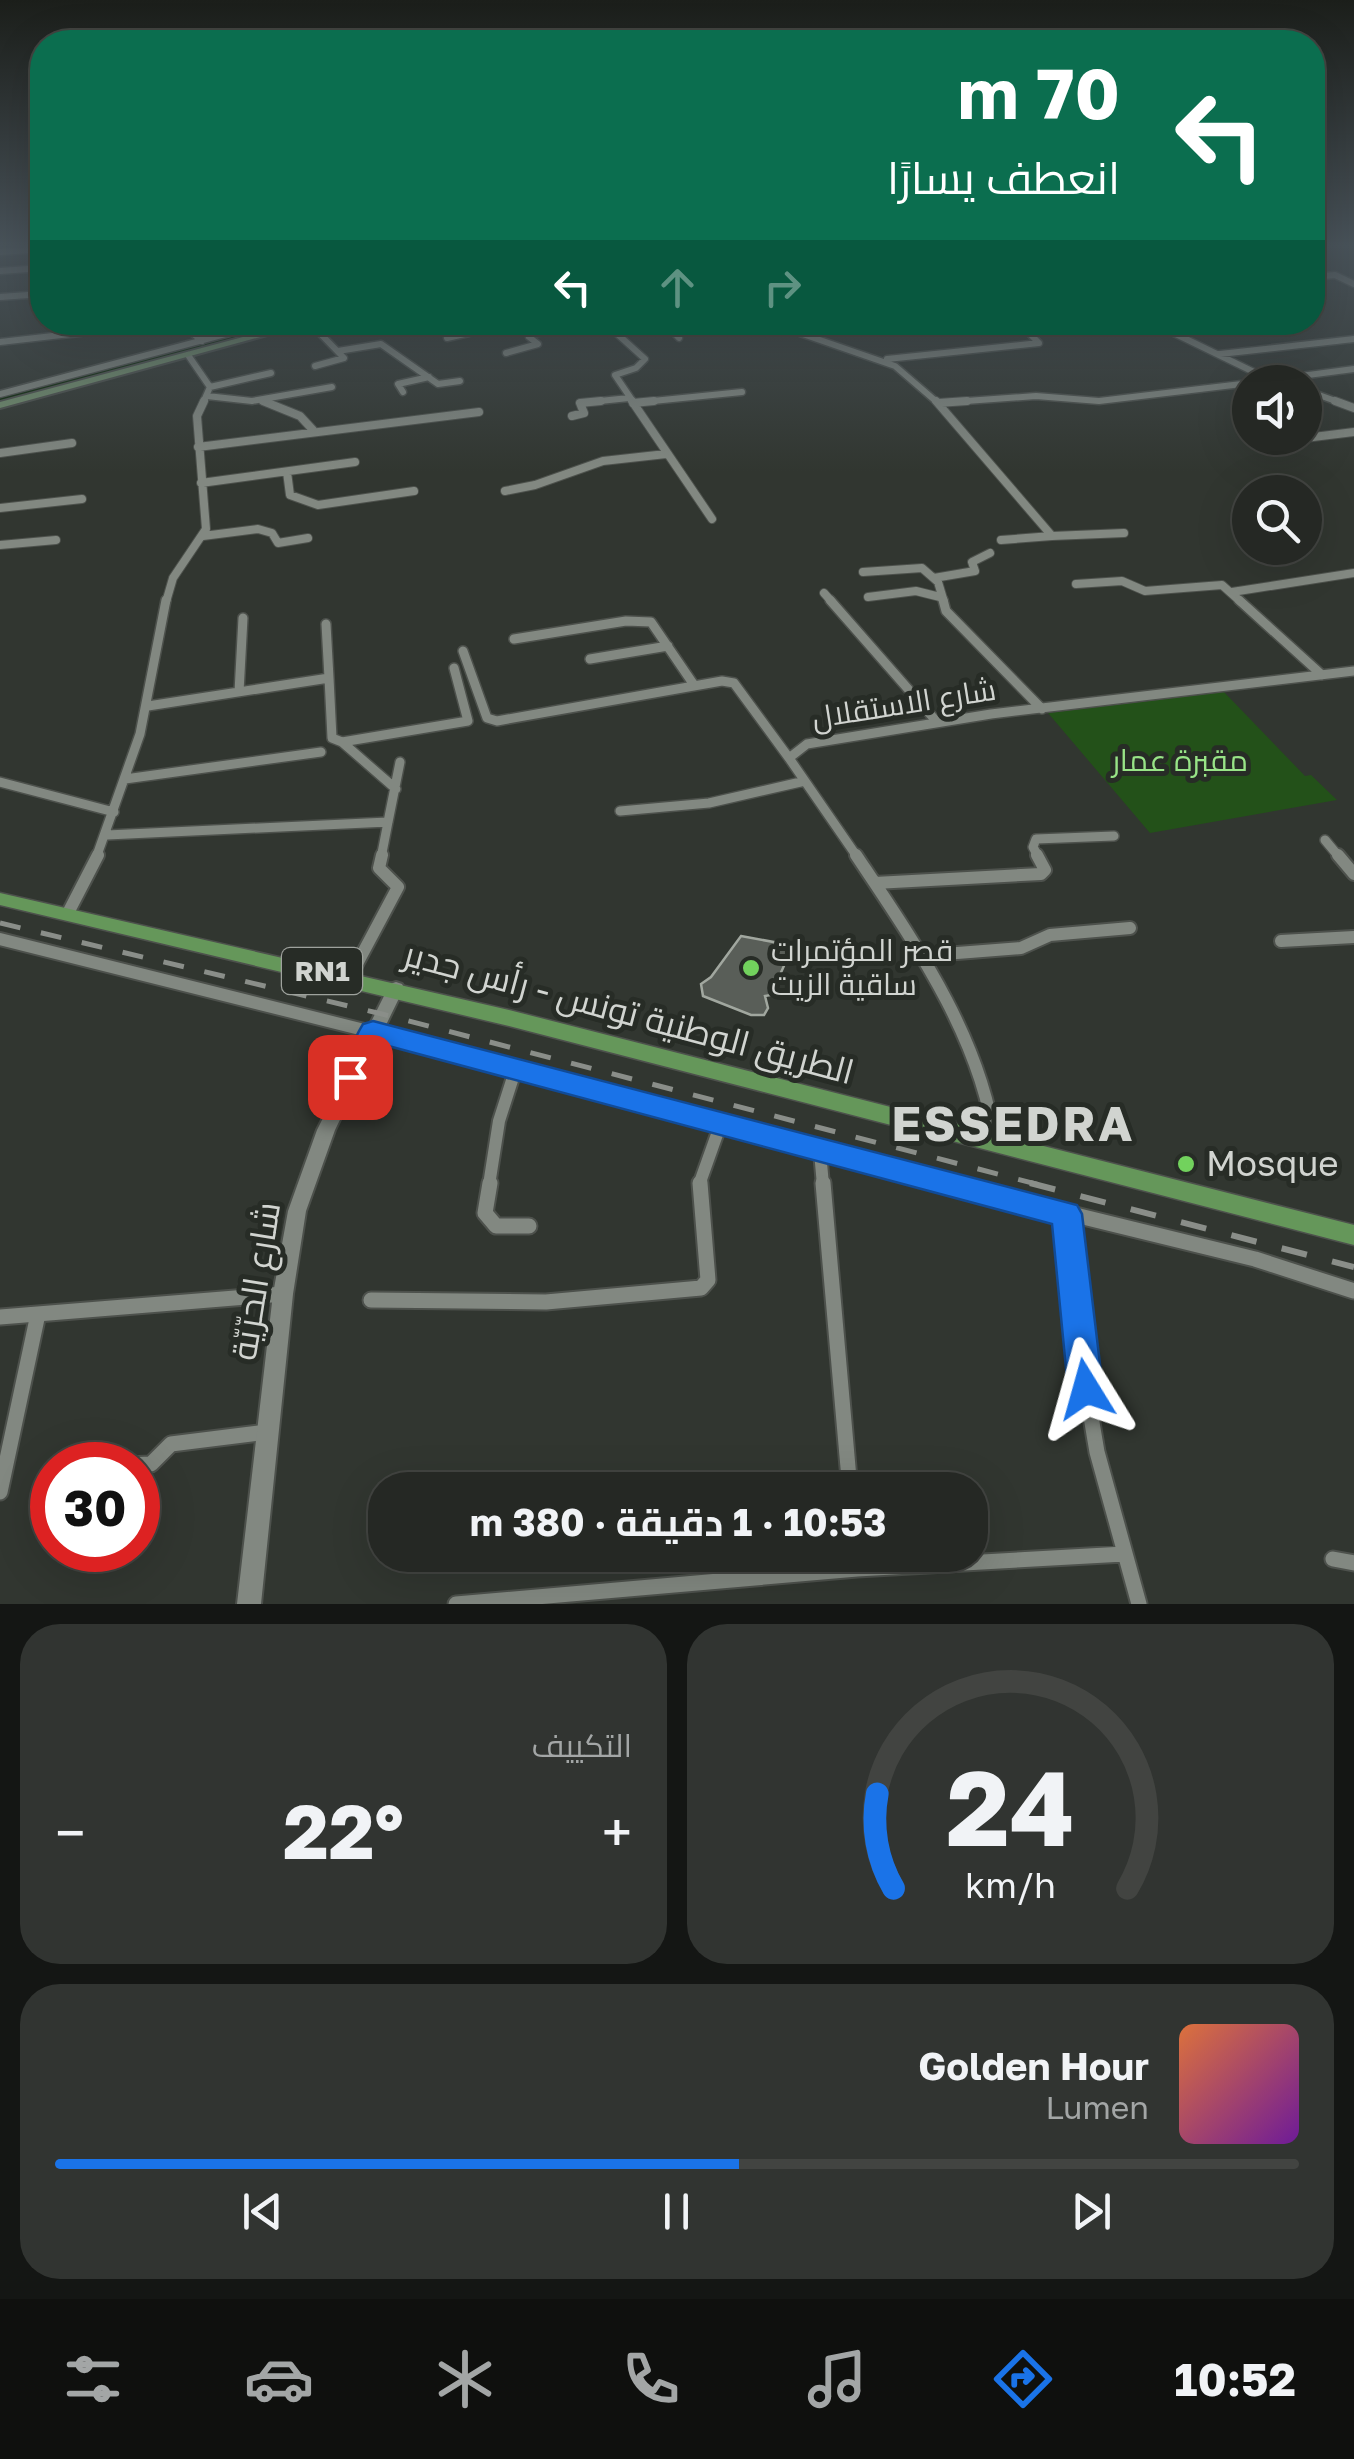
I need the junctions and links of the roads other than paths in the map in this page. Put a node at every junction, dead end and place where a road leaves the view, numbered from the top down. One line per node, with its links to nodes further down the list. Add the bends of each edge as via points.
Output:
1 (62, 335): 17 (street)
2 (195, 335): 16 (street)
3 (224, 335): 16 (street)
4 (263, 335): 20 (main road)
5 (322, 335): 18 (street)
6 (460, 335): 13 (street)
7 (531, 335): 19 (street, via 538,344)
8 (618, 335): 38 (street, via 645,358 615,375)
9 (676, 335): 14 (street)
10 (808, 335): 22 (street)
11 (1034, 335): 22 (street, via 1038,343)
12 (1179, 335): 21 (street)
13 (447, 338)
14 (679, 338)
15 (1354, 338): 21 (street)
16 (202, 341): 35 (street)
17 (0, 342)
18 (338, 351): 24 (street, via 343,360); 28 (street, via 384,344)
19 (506, 353)
20 (188, 354): 32 (street); 40 (main road)
21 (1219, 354): 23 (street)
22 (881, 359): 39 (street)
23 (1244, 365)
24 (315, 366)
25 (1354, 369): 27 (street)
26 (272, 374): 32 (street)
27 (1322, 374)
28 (429, 377): 29 (street, via 440,384); 33 (street, via 398,384)
29 (460, 382)
30 (1232, 385): 39 (street, via 1099,401 1036,396)
31 (332, 388): 37 (street)
32 (208, 392): 37 (street); 48 (street, via 197,416)
33 (403, 392)
34 (742, 392): 38 (street)
35 (0, 394)
36 (1322, 396): 41 (street)
37 (260, 400): 44 (street, via 300,416)
38 (631, 401): 43 (street, via 580,403 584,413); 50 (street)
39 (938, 403): 61 (street)
40 (0, 405)
41 (1354, 408)
42 (480, 412): 44 (street)
43 (572, 416)
44 (313, 430): 48 (street)
45 (1354, 432): 46 (street)
46 (1322, 436)
47 (72, 444): 49 (street)
48 (198, 447): 53 (street)
49 (0, 453)
50 (666, 454): 55 (street, via 603,461); 58 (street)
51 (355, 462): 52 (street)
52 (287, 472): 53 (street); 54 (street, via 290,495 318,505)
53 (201, 483): 60 (street)
54 (414, 491)
55 (505, 491)
56 (82, 499): 57 (street)
57 (0, 508)
58 (712, 519)
59 (1124, 533): 61 (street)
60 (204, 536): 62 (street, via 258,529 278,543); 87 (street, via 169,588)
61 (1052, 536): 64 (street)
62 (308, 538)
63 (56, 540): 65 (street)
64 (1002, 540)
65 (0, 545)
66 (990, 553): 69 (street, via 972,562 974,571)
67 (864, 572): 69 (street, via 912,566)
68 (1354, 573): 71 (street)
69 (934, 578): 74 (street)
70 (1076, 584): 71 (street, via 1122,580 1145,591 1216,585)
71 (1232, 592): 83 (street)
72 (824, 594): 89 (street)
73 (868, 597): 74 (street, via 916,591)
74 (940, 597): 88 (street, via 946,611)
75 (243, 618): 86 (street)
76 (326, 624): 84 (street)
77 (514, 639): 78 (street, via 641,620 651,622)
78 (668, 646): 80 (street); 85 (street)
79 (463, 650): 85 (street, via 487,718 497,721)
80 (590, 659)
81 (454, 668): 90 (street, via 468,721)
82 (1354, 671): 83 (street, شارع الاستقلال)
83 (1322, 675): 88 (street, شارع الاستقلال)
84 (330, 678): 86 (street); 90 (street, via 332,738)
85 (694, 685): 92 (street, via 734,683)
86 (239, 692): 87 (street)
87 (148, 706): 94 (street)
88 (1042, 708): 89 (street, شارع الاستقلال)
89 (937, 722): 92 (street, شارع الاستقلال, via 807,744)
90 (342, 742): 97 (street)
91 (321, 752): 94 (street)
92 (789, 758): 95 (street, شارع الاستقلال)
93 (400, 762): 97 (street)
94 (125, 779): 99 (street)
95 (805, 780): 98 (street, via 709,803); 105 (street, شارع الاستقلال)
96 (0, 782): 99 (street)
97 (396, 789): 100 (street)
98 (620, 811)
99 (114, 812): 101 (street)
100 (388, 822): 101 (street); 113 (street, via 379,868 398,887)
101 (107, 835): 107 (street)
102 (1114, 836): 105 (street, via 1036,840 1045,870 1040,874)
103 (1325, 840): 104 (street)
104 (1354, 874)
105 (875, 883): 112 (street, شارع الاستقلال)
106 (0, 899): 107 (main road, الطريق الوطنية تونس - رأس جدير / RN1)
107 (68, 913): 113 (main road, الطريق الوطنية تونس - رأس جدير / RN1)
108 (1130, 928): 112 (street, via 1050,935 1030,947)
109 (1354, 937): 111 (street)
110 (0, 939): 115 (street)
111 (1281, 941)
112 (919, 956): 118 (street, شارع الاستقلال, via 978,1072 996,1121)
113 (350, 977): 114 (main road, الطريق الوطنية تونس - رأس جدير / RN1)
114 (396, 988): 115 (street, شارع الحرّيّة); 118 (main road, الطريق الوطنية تونس - رأس جدير / RN1)
115 (373, 1031): 116 (street); 124 (street, شارع الحرّيّة, via 308,1176)
116 (516, 1068): 117 (street); 121 (street, via 499,1121 485,1213 496,1226)
117 (720, 1126): 119 (street); 125 (street, via 698,1189 708,1280 701,1288 546,1302)
118 (994, 1144): 122 (main road, الطريق الوطنية تونس - رأس جدير / RN1)
119 (820, 1152): 120 (street); 130 (street)
120 (1066, 1214): 123 (street, via 1255,1258); 132 (street, via 1090,1414)
121 (529, 1226)
122 (1354, 1235)
123 (1354, 1291)
124 (282, 1294): 126 (street); 128 (street, شارع الحرّيّة)
125 (371, 1300)
126 (38, 1314): 127 (street); 131 (street)
127 (0, 1317)
128 (268, 1432): 129 (street, via 171,1444); 137 (street, شارع الحرّيّة)
129 (160, 1455)
130 (848, 1472)
131 (0, 1492)
132 (1124, 1554): 133 (street); 139 (street)
133 (988, 1558)
134 (1333, 1558): 135 (street)
135 (1354, 1563)
136 (762, 1572): 138 (street)
137 (248, 1604)
138 (456, 1604)
139 (1138, 1604)

